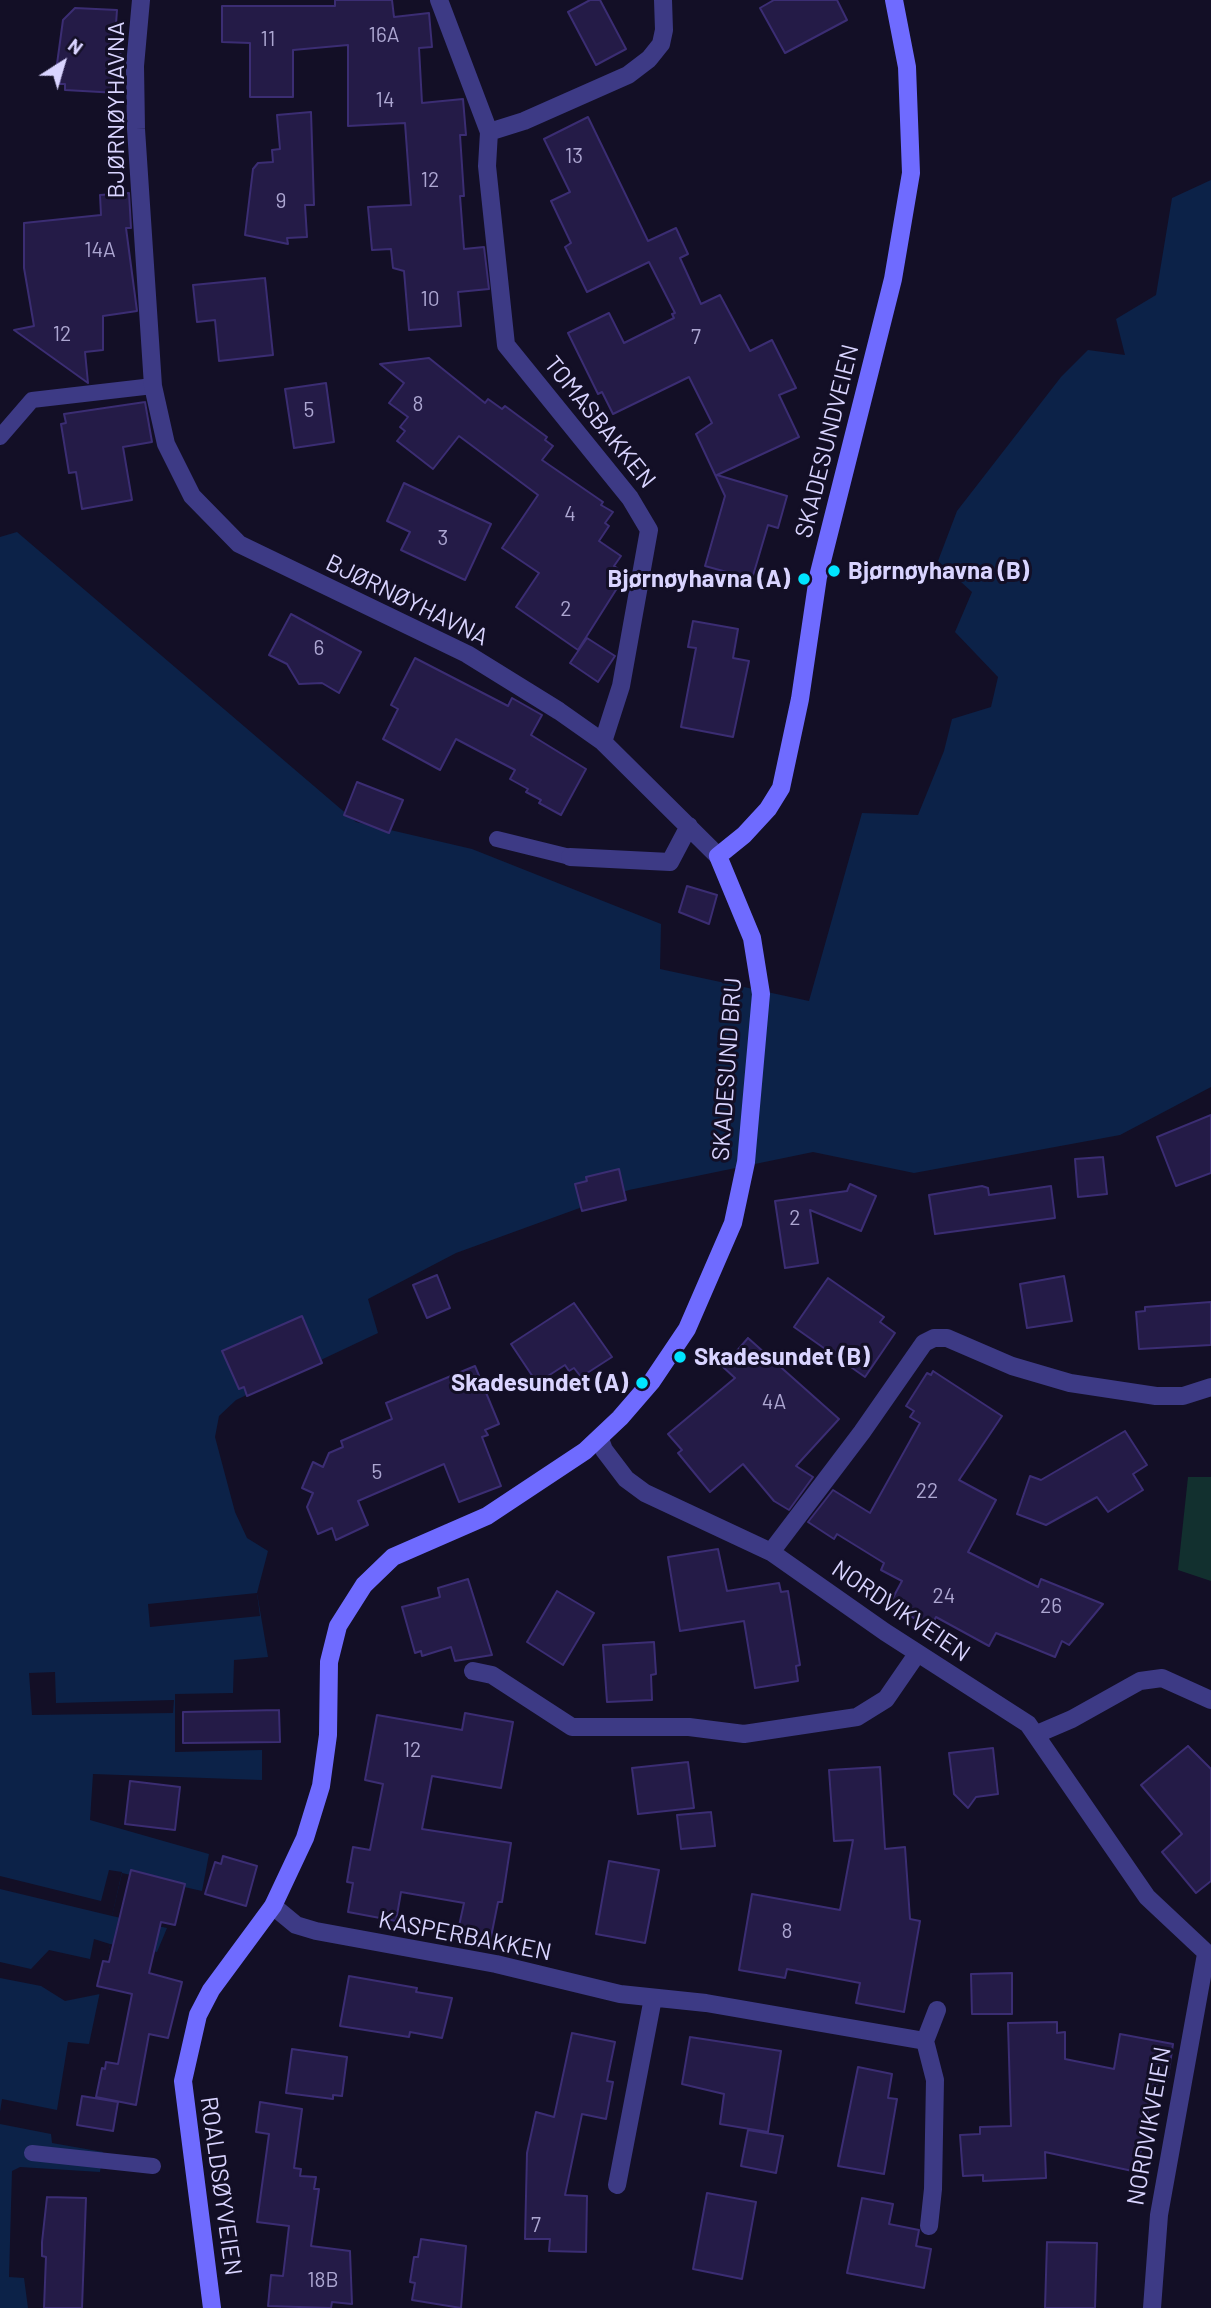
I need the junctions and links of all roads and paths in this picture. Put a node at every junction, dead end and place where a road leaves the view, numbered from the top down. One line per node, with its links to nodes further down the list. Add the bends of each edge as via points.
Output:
1 (141, 0): 6 (street, BJØRNØYHAVNA, via 136,129)
2 (439, 0): 5 (street, TOMASBAKKEN)
3 (663, 0): 5 (street, via 661,44 628,75)
4 (894, 0): 12 (street, SKADESUNDVEIEN, via 907,67 911,173 893,279 818,577 781,788)
5 (489, 132): 8 (street, TOMASBAKKEN, via 487,166 506,345 630,498 649,530 621,686)
6 (153, 386): 7 (lane, via 32,400); 8 (street, BJØRNØYHAVNA, via 166,444 192,496 239,544 467,654)
7 (0, 437)
8 (603, 742): 9 (street, BJØRNØYHAVNA)
9 (690, 827): 11 (street, via 670,862); 12 (street, BJØRNØYHAVNA)
10 (497, 839): 11 (lane)
11 (570, 857)
12 (721, 862): 13 (street, SKADESUND BRU, via 752,939 761,994 746,1163 733,1223)
13 (711, 1275): 15 (street, ROALDSØYVEIEN, via 687,1329 652,1381)
14 (1211, 1387): 16 (street, via 1183,1396 1156,1396 1070,1383 1012,1366 947,1338 934,1338 924,1343)
15 (600, 1439): 16 (street, NORDVIKVEIEN, via 626,1479 645,1493); 21 (street, ROALDSØYVEIEN, via 487,1516 393,1557 364,1585 333,1639 321,1786 305,1838)
16 (771, 1552): 17 (street, NORDVIKVEIEN)
17 (917, 1654): 18 (street, via 886,1699 858,1717 744,1734 689,1727 572,1727 492,1675); 20 (street, NORDVIKVEIEN, via 1018,1716)
18 (473, 1671)
19 (1211, 1700): 20 (street, via 1162,1678 1140,1681)
20 (1037, 1734): 22 (street, NORDVIKVEIEN, via 1147,1897)
21 (273, 1906): 23 (street, KASPERBAKKEN, via 296,1925 316,1931); 30 (street, ROALDSØYVEIEN, via 198,2015 183,2081)
22 (1208, 1956): 31 (street, NORDVIKVEIEN, via 1159,2215)
23 (653, 1998): 25 (street, KASPERBAKKEN); 28 (street)
24 (937, 2010): 25 (street)
25 (925, 2041): 29 (street, via 935,2080)
26 (32, 2153): 27 (lane)
27 (153, 2166)
28 (617, 2185)
29 (929, 2226)
30 (212, 2308)
31 (1152, 2308)

